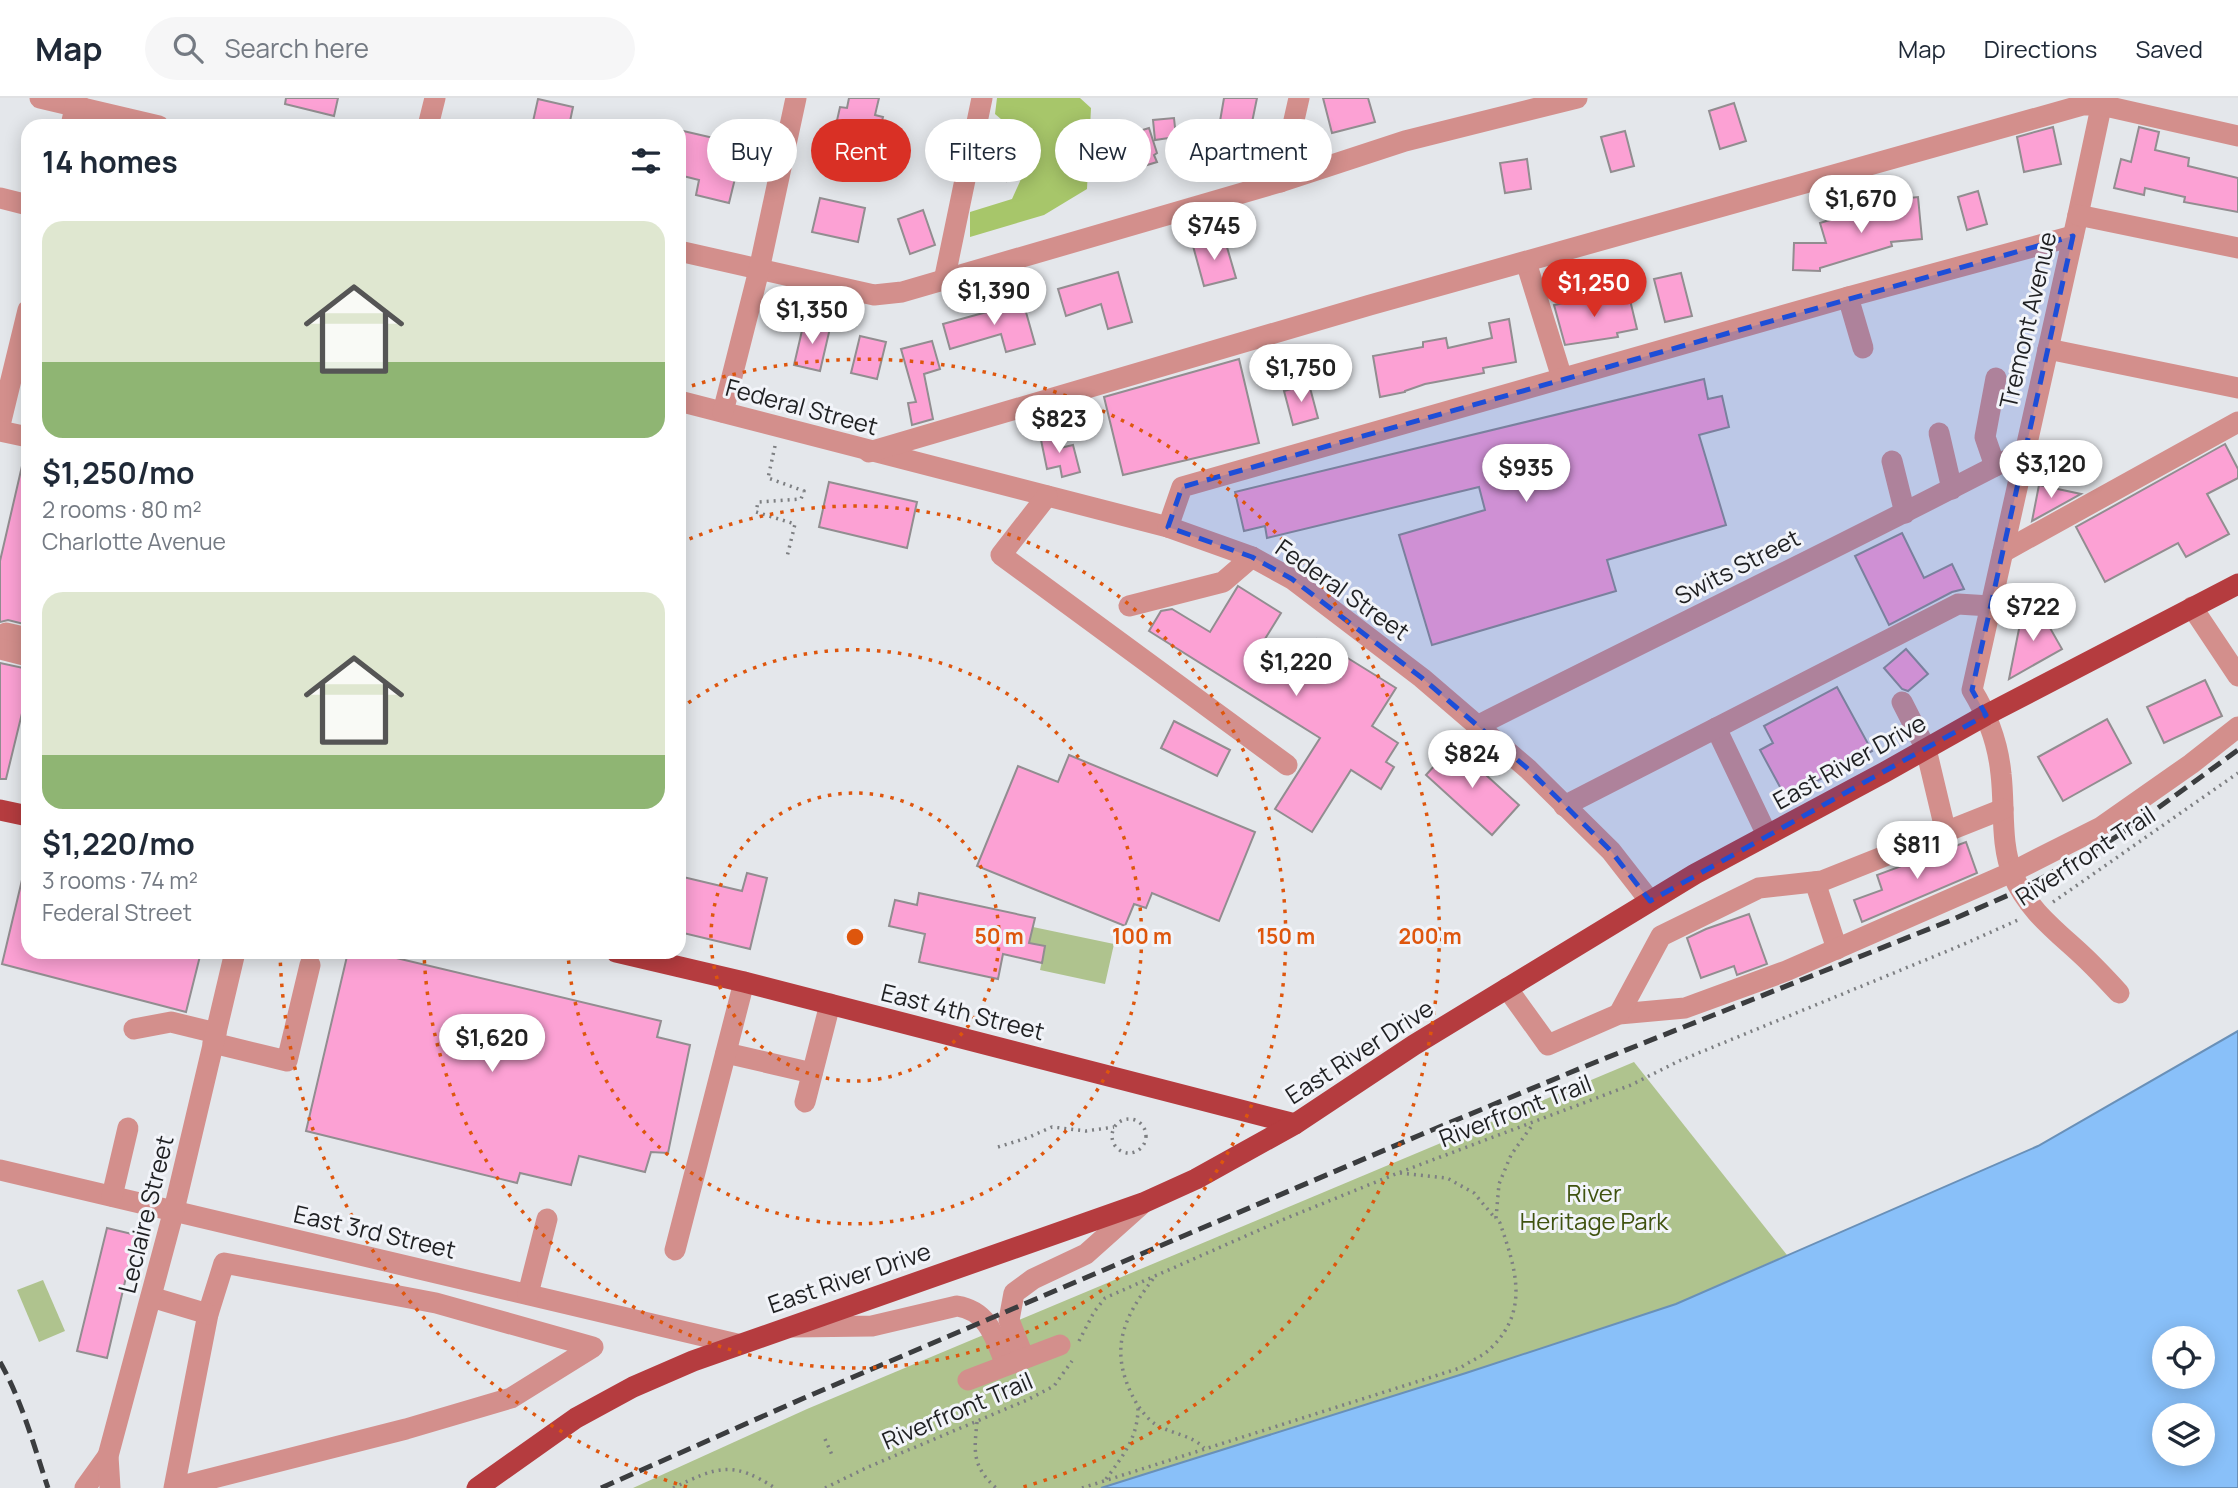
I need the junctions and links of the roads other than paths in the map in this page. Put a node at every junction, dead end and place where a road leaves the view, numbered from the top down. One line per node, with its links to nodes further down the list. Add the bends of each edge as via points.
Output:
1 (40, 98): 8 (street)
2 (435, 98): 10 (street)
3 (982, 98): 22 (street)
4 (1299, 98): 11 (street)
5 (1577, 98): 13 (street, via 1405,141)
6 (792, 99): 21 (street)
7 (2102, 102): 12 (street); 17 (street, Tremont Avenue); 20 (street)
8 (75, 110): 9 (street)
9 (122, 119)
10 (430, 119)
11 (1294, 119)
12 (2238, 136)
13 (1332, 165)
14 (1280, 182): 22 (street)
15 (0, 198): 16 (street)
16 (21, 203)
17 (2076, 225): 18 (street); 23 (street); 26 (street, Tremont Avenue)
18 (2238, 248)
19 (686, 252): 21 (street)
20 (1526, 262): 27 (street); 37 (street)
21 (759, 270): 22 (street, via 874,295); 31 (street)
22 (944, 281)
23 (1848, 297): 25 (street); 27 (street)
24 (21, 339): 33 (street)
25 (1863, 348)
26 (2048, 349): 29 (street); 38 (street, Tremont Avenue)
27 (1562, 378): 44 (street, via 1182,488)
28 (1996, 378): 40 (street, via 1985,436)
29 (2238, 388)
30 (686, 403): 31 (street, Federal Street)
31 (723, 412): 37 (street, Federal Street)
32 (2238, 422): 45 (street)
33 (0, 425)
34 (0, 431): 36 (street)
35 (1939, 433): 41 (street)
36 (21, 436)
37 (869, 452): 42 (street, Federal Street)
38 (2022, 460): 40 (street, Swits Street); 45 (street, Tremont Avenue)
39 (1892, 461): 43 (street)
40 (1995, 466): 41 (street, Swits Street)
41 (1952, 489): 43 (street, Swits Street)
42 (1047, 496): 44 (street, Federal Street); 61 (street, via 1001,555)
43 (1905, 513): 57 (street, Swits Street)
44 (1168, 527): 46 (street, Federal Street)
45 (2003, 552): 49 (street, Tremont Avenue)
46 (1252, 557): 48 (street, via 1223,582); 57 (street, Federal Street, via 1292,579)
47 (2238, 584): 50 (main road, East River Drive)
48 (1129, 606)
49 (1990, 606): 56 (street, Tremont Avenue, via 1972,690); 59 (street, via 1958,604)
50 (2192, 607): 54 (street); 56 (main road, East River Drive)
51 (21, 639): 52 (street)
52 (3, 641): 53 (street)
53 (21, 652)
54 (2238, 676)
55 (1902, 702): 60 (street)
56 (1986, 715): 60 (main road, East River Drive); 64 (street, Tremont Avenue, via 1998,754)
57 (1477, 726): 62 (street, Federal Street)
58 (2238, 727): 68 (street, via 2101,827)
59 (1716, 728): 62 (street); 67 (street)
60 (1926, 749): 66 (street); 67 (main road, East River Drive)
61 (1287, 765)
62 (1564, 806): 70 (street, Federal Street, via 1611,851)
63 (0, 810): 65 (main road)
64 (2003, 810): 66 (street); 68 (street, Tremont Avenue)
65 (21, 814)
66 (1946, 833): 69 (street)
67 (1768, 835): 70 (main road, East River Drive)
68 (2011, 872): 71 (street); 77 (street, via 2035,912)
69 (1815, 882): 71 (street); 79 (street, via 1759,888 1661,936)
70 (1650, 901): 76 (main road, East River Drive)
71 (1837, 949): 79 (street, via 1685,1008)
72 (233, 959): 81 (street, Leclaire Street)
73 (646, 959): 75 (main road, East 4th Street)
74 (310, 965): 81 (street, via 287,1061)
75 (744, 982): 78 (main road, East 4th Street); 82 (street)
76 (1507, 988): 79 (street, via 1548,1045); 85 (main road, East River Drive)
77 (2119, 993)
78 (830, 1004): 83 (street); 85 (main road, East 4th Street)
79 (1619, 1014)
80 (134, 1029): 81 (street, via 171,1022)
81 (214, 1038): 90 (street, Leclaire Street)
82 (726, 1053): 83 (street); 92 (street)
83 (812, 1073): 84 (street)
84 (805, 1102)
85 (1295, 1124): 89 (main road, East River Drive)
86 (128, 1128): 88 (street)
87 (0, 1170): 88 (street, East 3rd Street)
88 (112, 1196): 90 (street, East 3rd Street)
89 (1143, 1203): 98 (main road, East River Drive); 101 (street, via 1086,1254 1014,1293 1009,1320)
90 (174, 1210): 93 (street, East 3rd Street); 95 (street, Leclaire Street)
91 (547, 1219): 94 (street)
92 (675, 1250)
93 (443, 1274): 94 (street, East 3rd Street); 96 (street)
94 (528, 1294): 99 (street, East 3rd Street)
95 (151, 1297): 97 (street); 103 (street, Leclaire Street)
96 (436, 1303): 97 (street, via 224,1263); 106 (street, via 593,1347 511,1398)
97 (208, 1314): 106 (street)
98 (784, 1328): 99 (main road, East River Drive); 101 (street, via 873,1326 957,1306 971,1308)
99 (737, 1344): 107 (main road, East River Drive, via 633,1387 576,1418)
100 (1071, 1347): 101 (street)
101 (1015, 1362): 102 (street)
102 (968, 1380)
103 (108, 1456): 104 (street); 105 (street, Leclaire Street)
104 (85, 1488)
105 (110, 1488)
106 (174, 1488)
107 (477, 1488)

